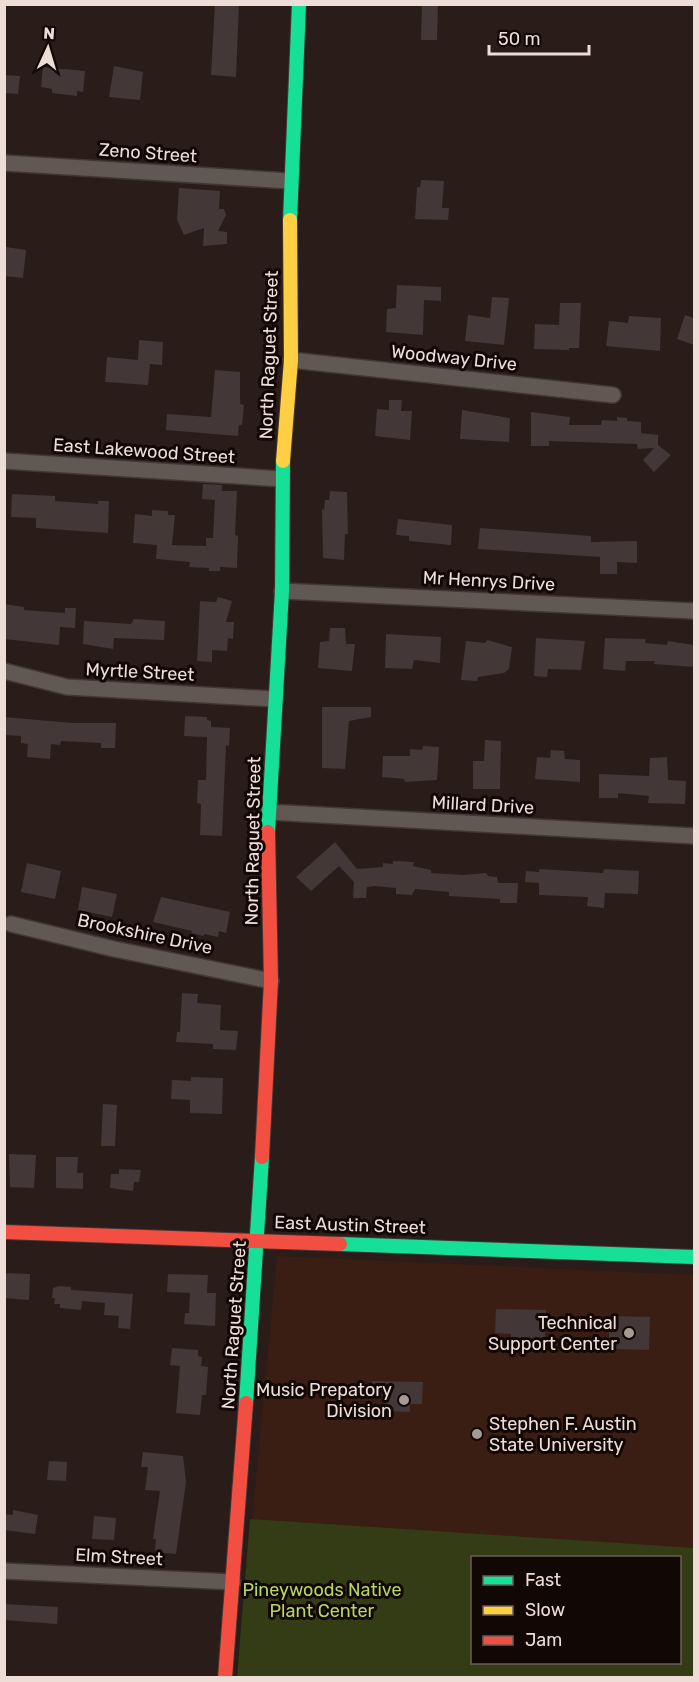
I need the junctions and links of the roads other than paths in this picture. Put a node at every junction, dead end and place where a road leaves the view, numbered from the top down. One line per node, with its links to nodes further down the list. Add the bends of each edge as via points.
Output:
1 (299, 4): 3 (street, North Raguet Street)
2 (4, 163): 3 (street, Zeno Street)
3 (290, 181): 4 (street, North Raguet Street)
4 (291, 360): 5 (street, Woodway Drive); 7 (street, North Raguet Street)
5 (614, 395)
6 (4, 461): 7 (street, East Lakewood Street)
7 (282, 479): 8 (street, North Raguet Street)
8 (282, 591): 9 (street, Mr Henrys Drive); 11 (street, North Raguet Street)
9 (694, 611)
10 (4, 672): 11 (street, Myrtle Street, via 67,687)
11 (275, 699): 12 (street, North Raguet Street)
12 (268, 812): 13 (street, Millard Drive); 15 (street, North Raguet Street)
13 (694, 836)
14 (11, 924): 15 (street, Brookshire Drive)
15 (271, 981): 17 (street, North Raguet Street)
16 (4, 1232): 17 (street, East Austin Street)
17 (258, 1240): 18 (street, East Austin Street); 20 (street, North Raguet Street)
18 (694, 1257)
19 (4, 1571): 20 (street, Elm Street)
20 (232, 1582): 21 (street, North Raguet Street)
21 (225, 1677)

